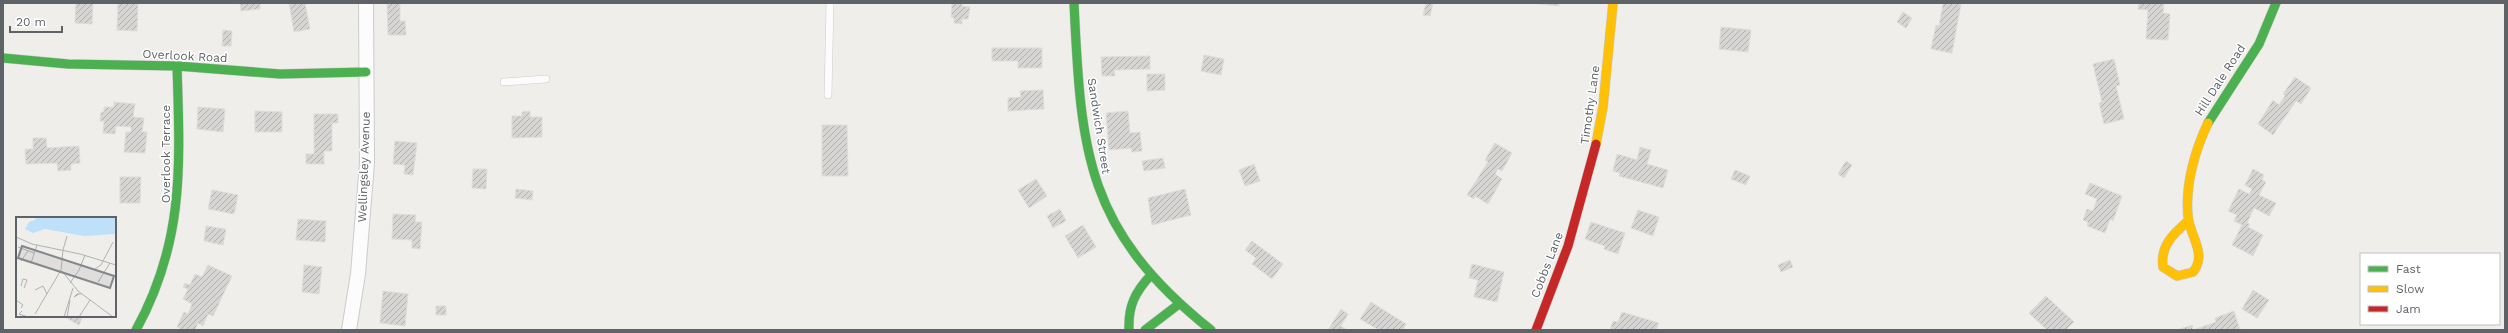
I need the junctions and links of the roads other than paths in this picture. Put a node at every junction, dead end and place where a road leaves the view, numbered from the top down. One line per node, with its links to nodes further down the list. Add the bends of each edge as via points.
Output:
1 (366, 3): 8 (street, Wellingsley Avenue)
2 (830, 3): 11 (lane)
3 (1074, 3): 14 (street, Sandwich Street, via 1081,100 1094,177 1111,218)
4 (1613, 3): 12 (street, Timothy Lane, via 1600,130)
5 (2276, 3): 13 (street, Hill Dale Road, via 2249,61 2218,102 2203,129 2192,174)
6 (3, 58): 7 (street, Overlook Road, via 68,64)
7 (177, 66): 8 (street, Overlook Road, via 280,74); 16 (street, Overlook Terrace, via 180,164 176,220 162,275)
8 (366, 72): 17 (street, Wellingsley Avenue, via 363,219)
9 (546, 79): 10 (lane)
10 (504, 82)
11 (828, 95)
12 (1580, 208): 21 (street, Cobbs Lane, via 1561,267)
13 (2188, 221): 13 (street, Hill Dale Road, via 2197,243 2199,262 2193,272 2175,277 2168,274 2163,267 2163,251 2171,236)
14 (1151, 275): 15 (street, Sandwich Street); 18 (street, via 1131,299)
15 (1179, 304): 19 (street); 20 (street, Sandwich Street)
16 (136, 330)
17 (349, 330)
18 (1129, 330)
19 (1145, 330)
20 (1211, 330)
21 (1536, 330)

